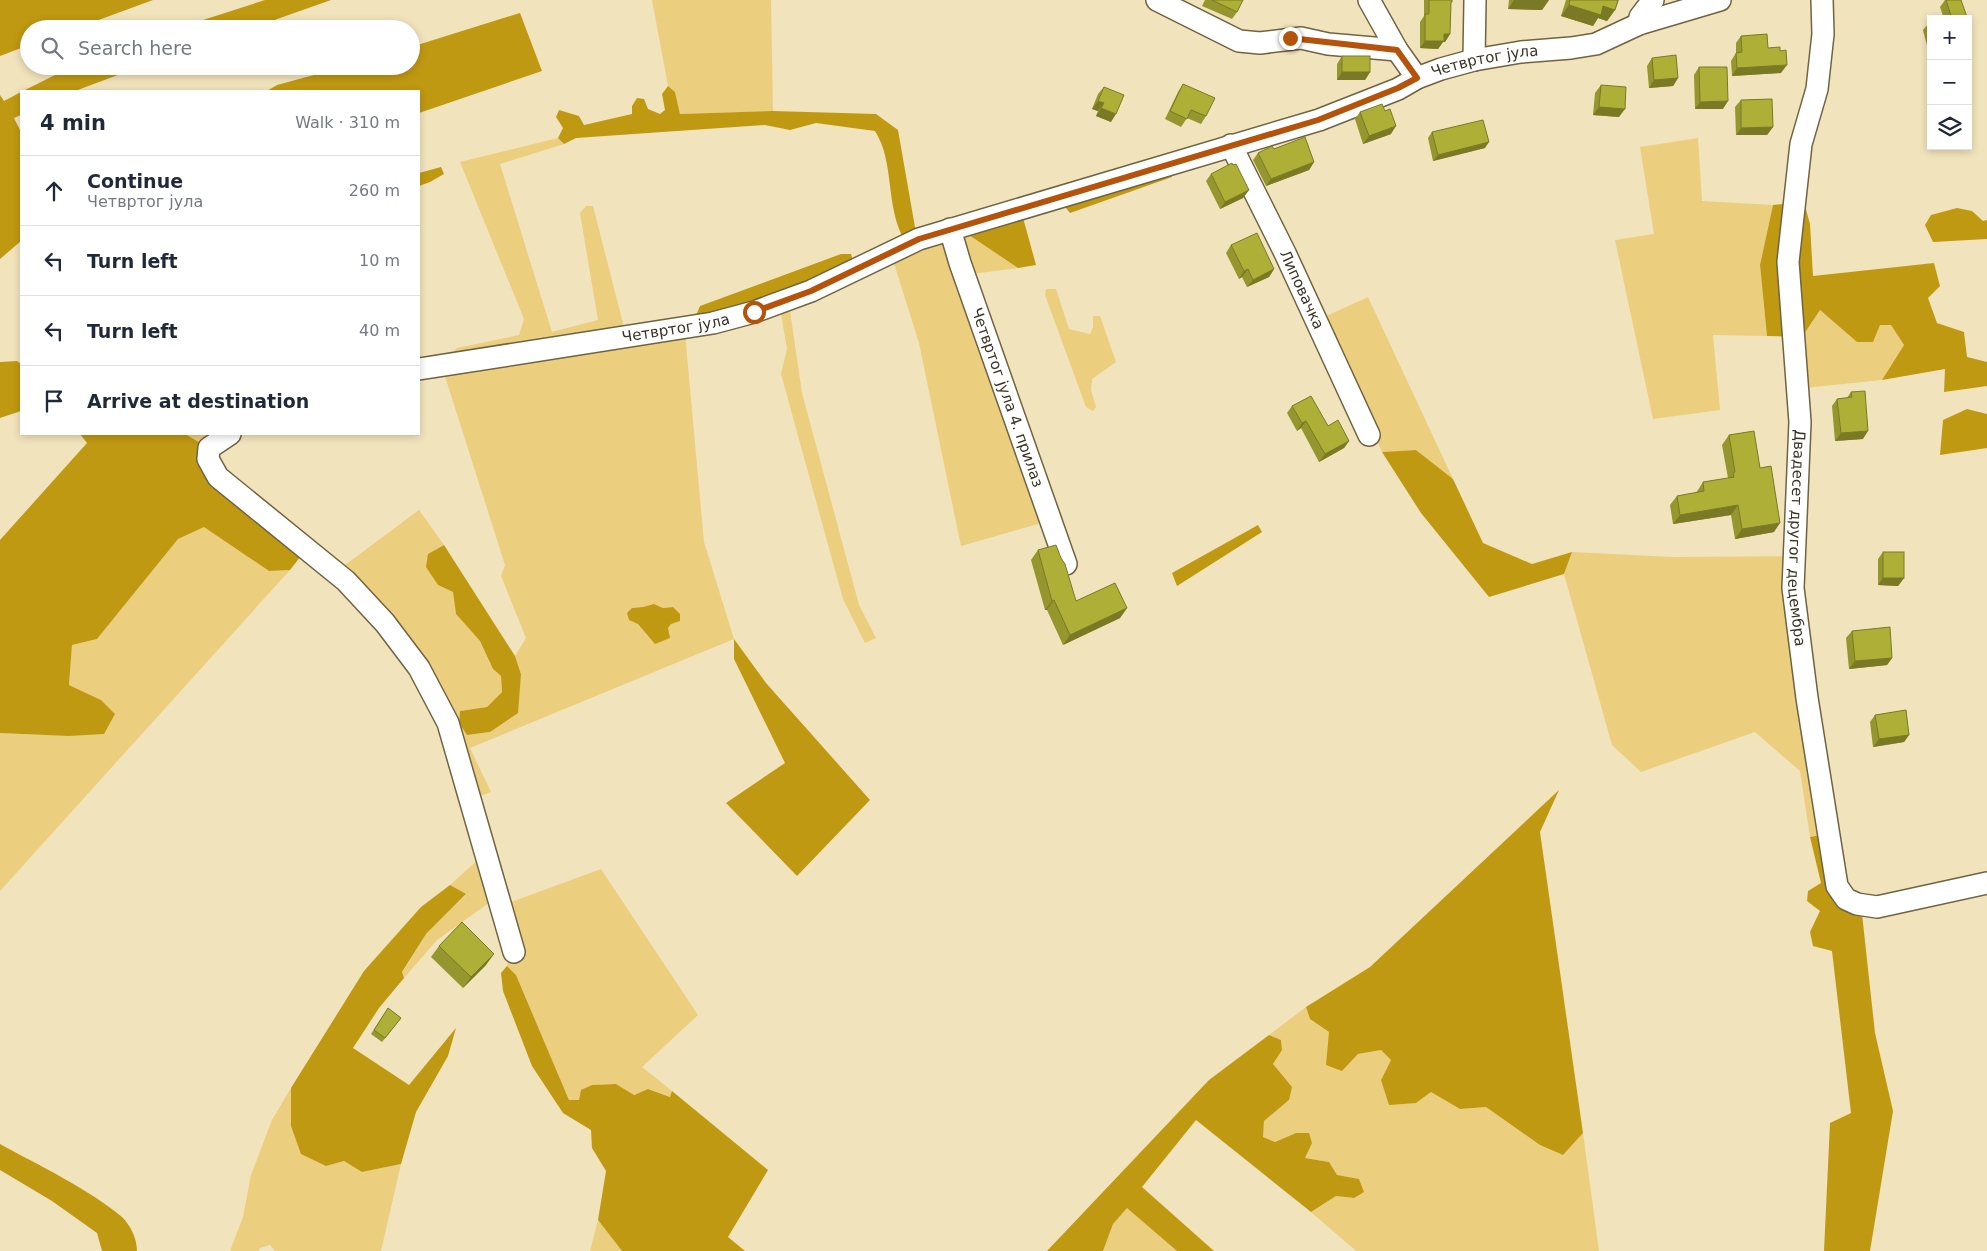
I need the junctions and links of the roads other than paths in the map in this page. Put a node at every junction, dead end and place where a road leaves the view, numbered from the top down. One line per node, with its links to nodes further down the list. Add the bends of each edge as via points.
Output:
1 (1157, 0): 8 (street, via 1239,41 1260,43 1301,38 1328,44)
2 (1369, 0): 8 (street)
3 (1475, 0): 9 (street)
4 (1653, 0): 7 (street, via 1640,17)
5 (1720, 0): 7 (street, Четвртог јула)
6 (1822, 0): 17 (street, Двадесет другог децембра, via 1817,89 1801,144 1788,262 1800,422 1793,588 1807,698 1838,886 1846,899 1877,907)
7 (1640, 24): 9 (street, Четвртог јула, via 1596,44)
8 (1397, 50): 10 (street)
9 (1474, 60): 10 (street, Четвртог јула)
10 (1417, 78): 11 (street, Четвртог јула, via 1318,120)
11 (1231, 145): 12 (street, Четвртог јула); 15 (street, Липовачка, via 1286,253)
12 (950, 229): 13 (street, Четвртог јула, via 919,239 811,291 713,323); 16 (street, Четвртог јула 4. прилаз)
13 (420, 369)
14 (228, 435): 18 (street, via 209,448 208,459 218,477 346,581 385,623 419,668 448,723)
15 (1369, 435)
16 (1066, 564)
17 (1987, 883)
18 (514, 952)

